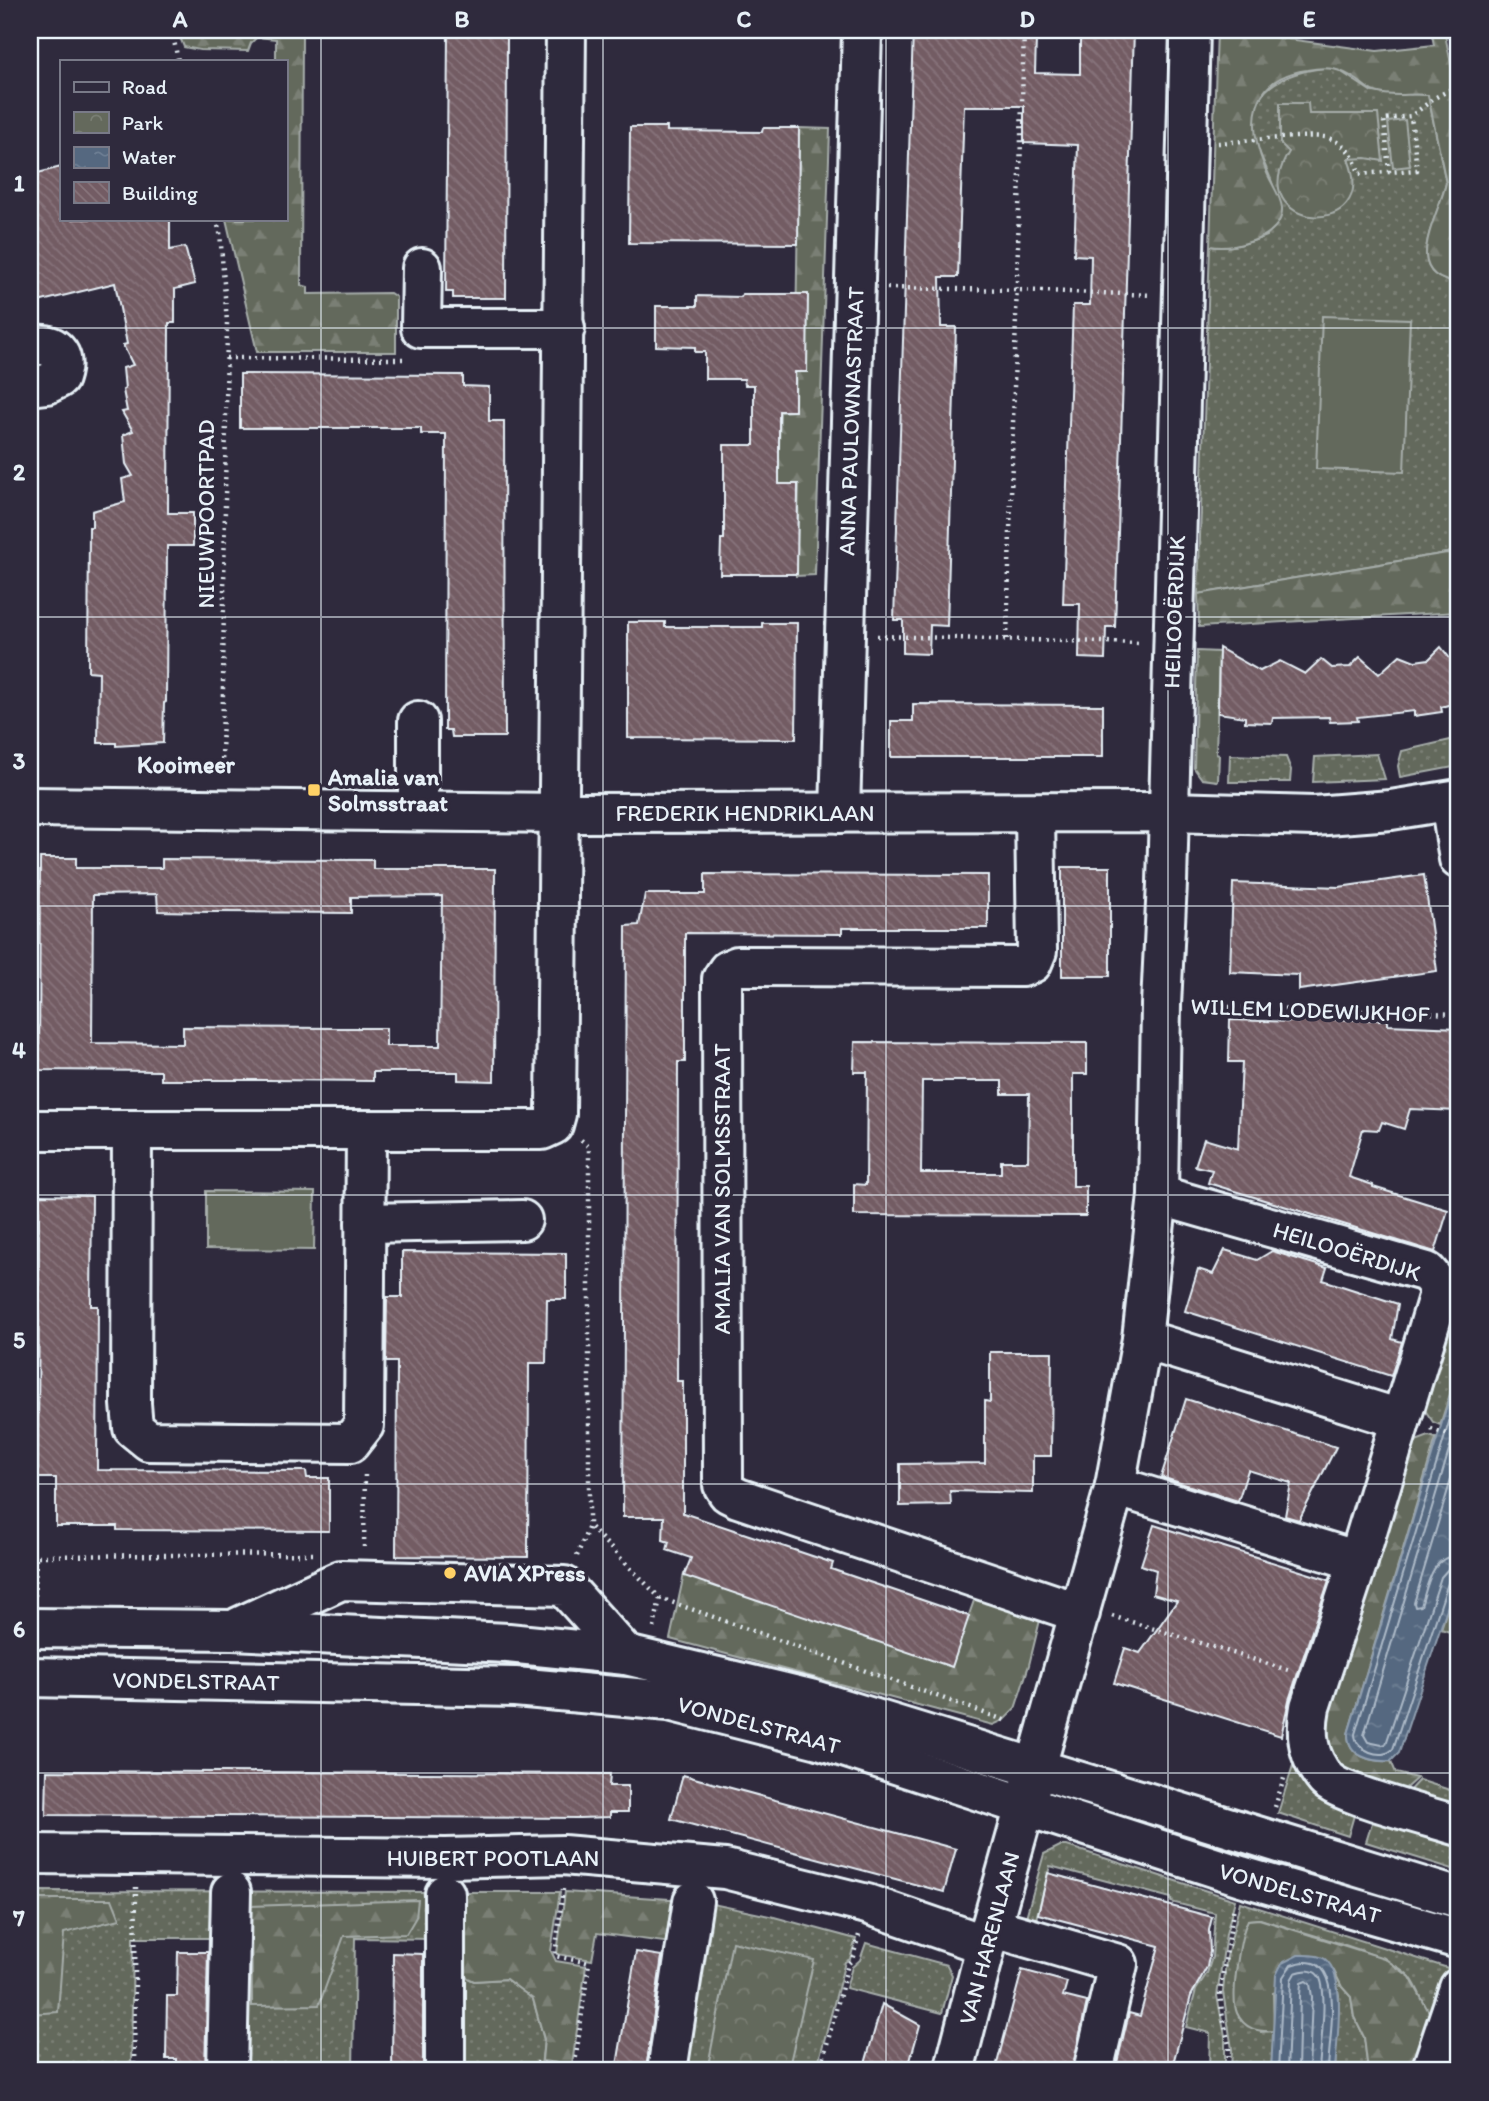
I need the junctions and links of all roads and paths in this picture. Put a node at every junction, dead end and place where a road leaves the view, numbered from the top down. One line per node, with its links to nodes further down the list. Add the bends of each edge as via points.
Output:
1 (172, 30): 7 (path)
2 (566, 30): 19 (street)
3 (862, 30): 15 (street, ANNA PAULOWNASTRAAT)
4 (1024, 30): 16 (path)
5 (1190, 30): 11 (street, HEILOOËRDIJK)
6 (1449, 30): 8 (path)
7 (178, 60)
8 (1459, 79)
9 (1459, 85): 10 (path)
10 (1411, 116): 12 (path, via 1384,119); 12 (path, via 1417,170)
11 (1186, 145): 12 (path, via 1326,137 1355,159 1359,174); 17 (street, HEILOOËRDIJK)
12 (1389, 172)
13 (216, 220): 21 (path, NIEUWPOORTPAD, via 227,322)
14 (422, 268): 18 (street)
15 (855, 287): 16 (path); 23 (street, ANNA PAULOWNASTRAAT)
16 (1017, 290): 17 (path); 24 (path)
17 (1183, 296): 25 (street, HEILOOËRDIJK)
18 (421, 328): 19 (street); 21 (path, via 421,359)
19 (565, 328): 32 (street)
20 (30, 346): 22 (street, via 53,347 62,368 59,379)
21 (226, 358): 29 (path, NIEUWPOORTPAD)
22 (30, 386)
23 (845, 635): 24 (path); 33 (street, ANNA PAULOWNASTRAAT)
24 (1007, 639): 25 (path)
25 (1173, 644): 31 (street, HEILOOËRDIJK)
26 (418, 721): 30 (street)
27 (1455, 800): 31 (street, FREDERIK HENDRIKLAAN, via 1314,816); 35 (street)
28 (30, 807): 29 (street, FREDERIK HENDRIKLAAN)
29 (222, 810): 30 (street, FREDERIK HENDRIKLAAN)
30 (418, 811): 32 (street, FREDERIK HENDRIKLAAN)
31 (1169, 812): 34 (street, FREDERIK HENDRIKLAAN); 36 (street, HEILOOËRDIJK)
32 (560, 813): 33 (street, FREDERIK HENDRIKLAAN); 40 (street, via 553,1125 542,1130)
33 (839, 813): 34 (street, FREDERIK HENDRIKLAAN)
34 (1035, 813): 53 (street, AMALIA VAN SOLMSSTRAAT, via 1037,951 1032,963 1022,967 737,966 722,979 723,1485 738,1498)
35 (1459, 859)
36 (1161, 1005): 37 (path, WILLEM LODEWIJKHOF); 41 (street, HEILOOËRDIJK)
37 (1459, 1014)
38 (30, 1130): 39 (street)
39 (132, 1130): 40 (street); 47 (street, via 133,1428 149,1441)
40 (366, 1131): 43 (street)
41 (1158, 1195): 44 (street, HEILOOËRDIJK); 45 (street, HEILOOËRDIJK, via 1427,1272 1438,1285 1438,1297)
42 (522, 1220): 43 (street)
43 (365, 1223): 47 (street, via 364,1424)
44 (1142, 1339): 45 (street); 48 (street, HEILOOËRDIJK)
45 (1411, 1423): 46 (path); 52 (street, HEILOOËRDIJK)
46 (1459, 1438)
47 (350, 1443): 49 (path, via 365,1469)
48 (1115, 1486): 52 (street); 53 (street, HEILOOËRDIJK)
49 (364, 1553)
50 (323, 1554): 51 (path)
51 (33, 1556): 54 (path)
52 (1358, 1562): 58 (street, HEILOOËRDIJK)
53 (1080, 1613): 58 (path, via 1104,1614); 60 (street, HEILOOËRDIJK)
54 (32, 1628): 55 (street, VONDELSTRAAT)
55 (233, 1630): 56 (street, VONDELSTRAAT, via 508,1643); 56 (street, via 341,1580 564,1586)
56 (626, 1655): 60 (street, VONDELSTRAAT, via 810,1699)
57 (30, 1677): 61 (street, VONDELSTRAAT, via 515,1687 646,1698 819,1739)
58 (1319, 1679): 59 (street, HEILOOËRDIJK, via 1306,1732)
59 (1311, 1752): 62 (street, via 1327,1781); 63 (path, via 1295,1749 1290,1756)
60 (1036, 1767): 61 (street, VAN HARENLAAN); 63 (street, VONDELSTRAAT)
61 (1024, 1806): 67 (street, VONDELSTRAAT); 73 (street, VAN HARENLAAN)
62 (1459, 1826)
63 (1266, 1838): 70 (street, VONDELSTRAAT)
64 (30, 1854): 65 (street, HUIBERT POOTLAAN)
65 (136, 1855): 66 (street, HUIBERT POOTLAAN); 78 (path)
66 (557, 1855): 72 (street, HUIBERT POOTLAAN, via 725,1869); 77 (path, via 558,1886 563,1886 555,1956 590,1963)
67 (1241, 1876): 74 (street, VONDELSTRAAT); 85 (path, via 1220,1993 1229,2045)
68 (231, 1892): 79 (street)
69 (445, 1894): 80 (street)
70 (1459, 1898)
71 (693, 1901): 81 (street)
72 (867, 1904): 73 (street, HUIBERT POOTLAAN); 82 (path)
73 (988, 1936): 83 (street, VAN HARENLAAN); 84 (street, HUIBERT POOTLAAN, via 1118,1964)
74 (1459, 1939)
75 (1459, 1988): 86 (street)
76 (536, 2063): 77 (path)
77 (574, 2070)
78 (134, 2071)
79 (227, 2071)
80 (445, 2071)
81 (667, 2071)
82 (820, 2071)
83 (954, 2071)
84 (1093, 2071)
85 (1228, 2071)
86 (1432, 2071)

